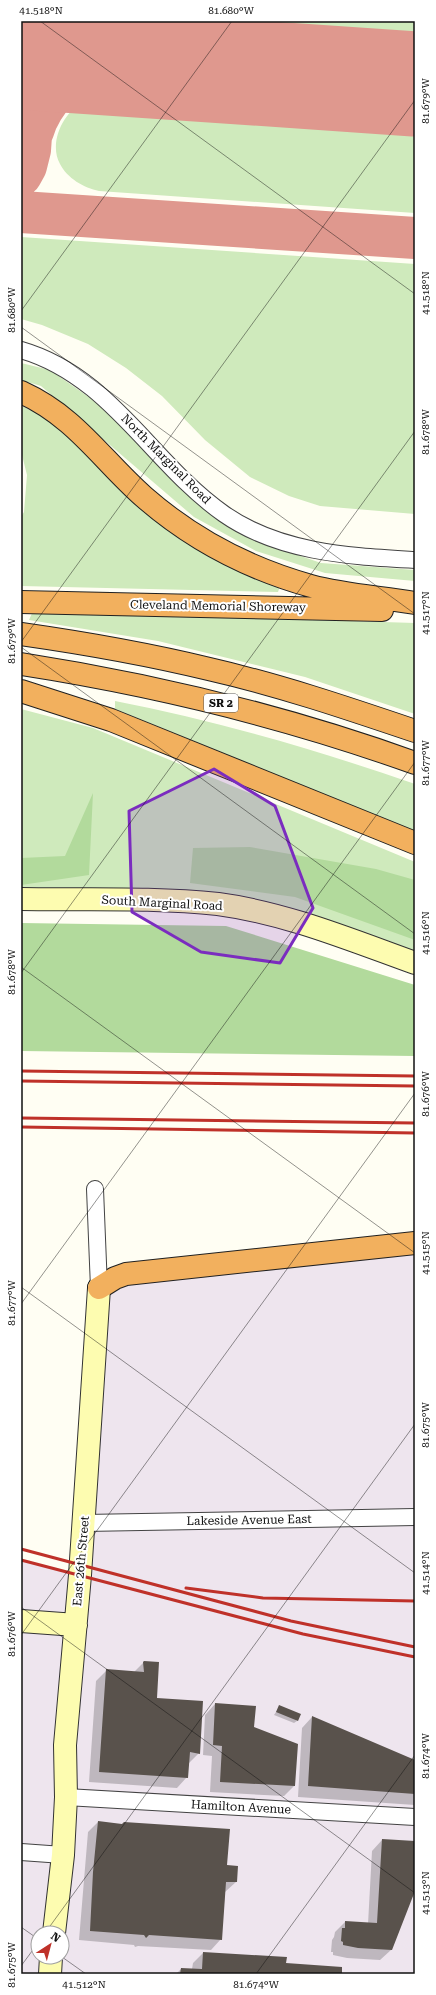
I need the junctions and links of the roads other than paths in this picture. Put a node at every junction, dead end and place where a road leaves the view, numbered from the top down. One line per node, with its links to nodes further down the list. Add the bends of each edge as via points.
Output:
1 (21, 350): 3 (street, North Marginal Road, via 59,367 100,394 197,493 239,523 270,538 304,549 334,554)
2 (21, 392): 5 (highway, via 65,418 151,503 185,529 219,549 272,573 311,586)
3 (415, 560)
4 (21, 602): 6 (highway, Cleveland Memorial Shoreway)
5 (415, 602)
6 (415, 610)
7 (21, 634): 10 (highway, via 99,646 209,669 319,699)
8 (21, 664): 11 (highway, SR 2, via 110,679 219,703 327,733)
9 (21, 691): 12 (highway, via 111,720)
10 (415, 731)
11 (415, 763)
12 (415, 843)
13 (21, 899): 14 (street, South Marginal Road, via 219,904 285,919)
14 (415, 963)
15 (95, 1189): 17 (street, East 26th Street)
16 (415, 1243): 17 (highway, via 126,1274)
17 (99, 1288): 19 (street, East 26th Street)
18 (415, 1517): 19 (street, Lakeside Avenue East)
19 (84, 1523): 21 (street, East 26th Street)
20 (21, 1621): 21 (street)
21 (76, 1625): 22 (street, East 26th Street, via 65,1745)
22 (66, 1797): 23 (street, Hamilton Avenue); 25 (street, East 26th Street)
23 (415, 1817)
24 (21, 1852): 25 (street)
25 (63, 1855): 26 (street, East 26th Street)
26 (55, 1925)

